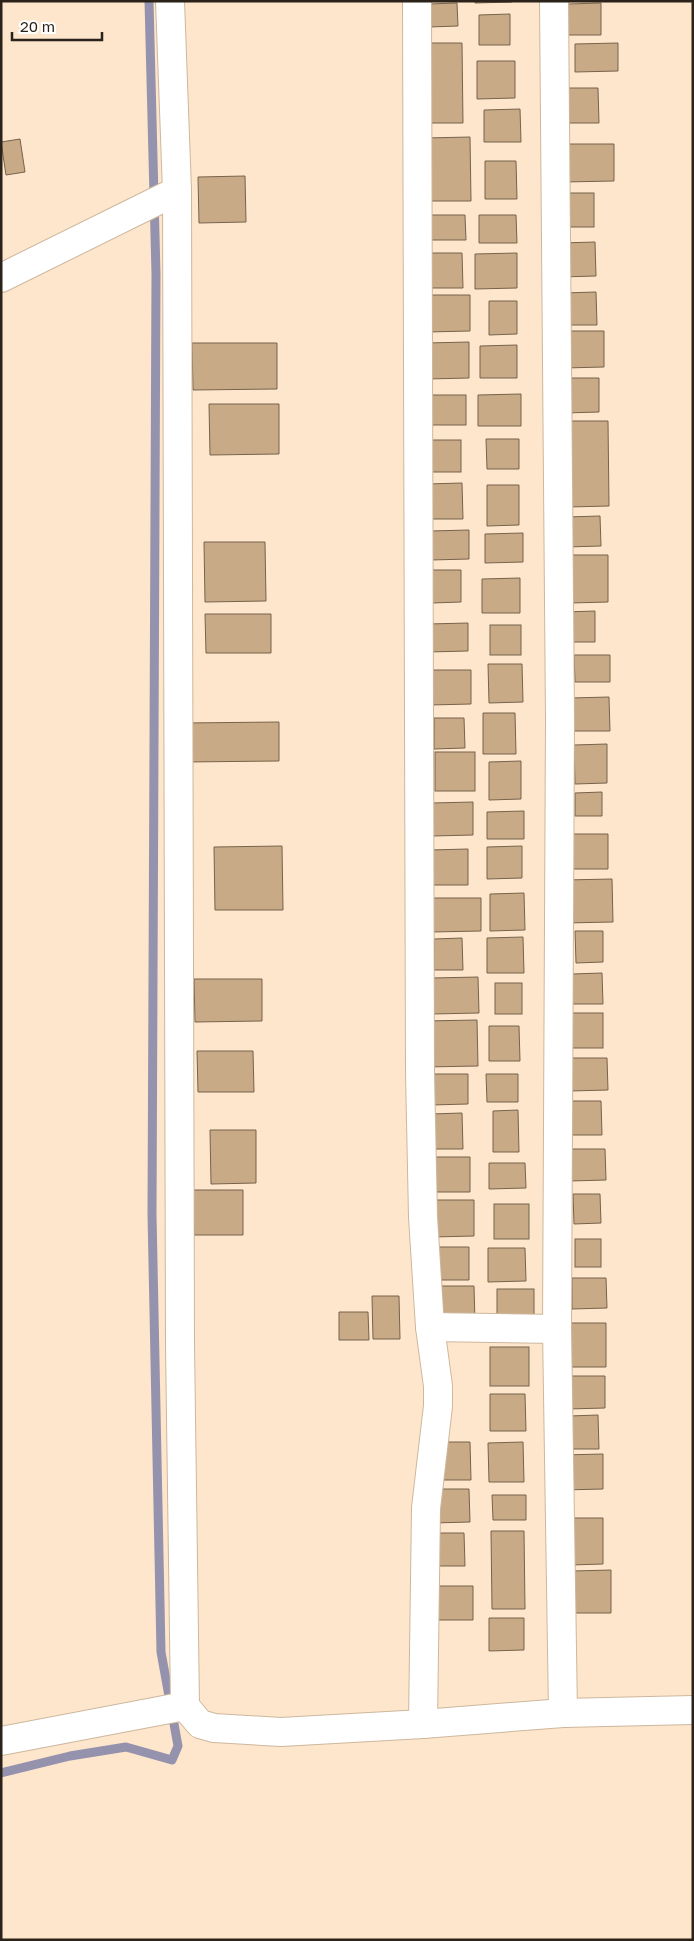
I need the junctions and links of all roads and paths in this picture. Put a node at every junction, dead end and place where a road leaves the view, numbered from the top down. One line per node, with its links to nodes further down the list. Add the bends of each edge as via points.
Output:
1 (170, 1): 4 (street)
2 (417, 1): 6 (street, via 420,1073 423,1217)
3 (554, 1): 7 (street, via 560,720)
4 (177, 191): 5 (street); 8 (street, via 180,1334)
5 (1, 278)
6 (430, 1327): 7 (street); 11 (street, via 438,1406 426,1508)
7 (557, 1329): 10 (street)
8 (185, 1706): 11 (street, via 200,1724 240,1731 281,1732); 12 (street)
9 (693, 1710): 10 (street)
10 (563, 1713): 11 (street)
11 (423, 1724)
12 (1, 1741)

